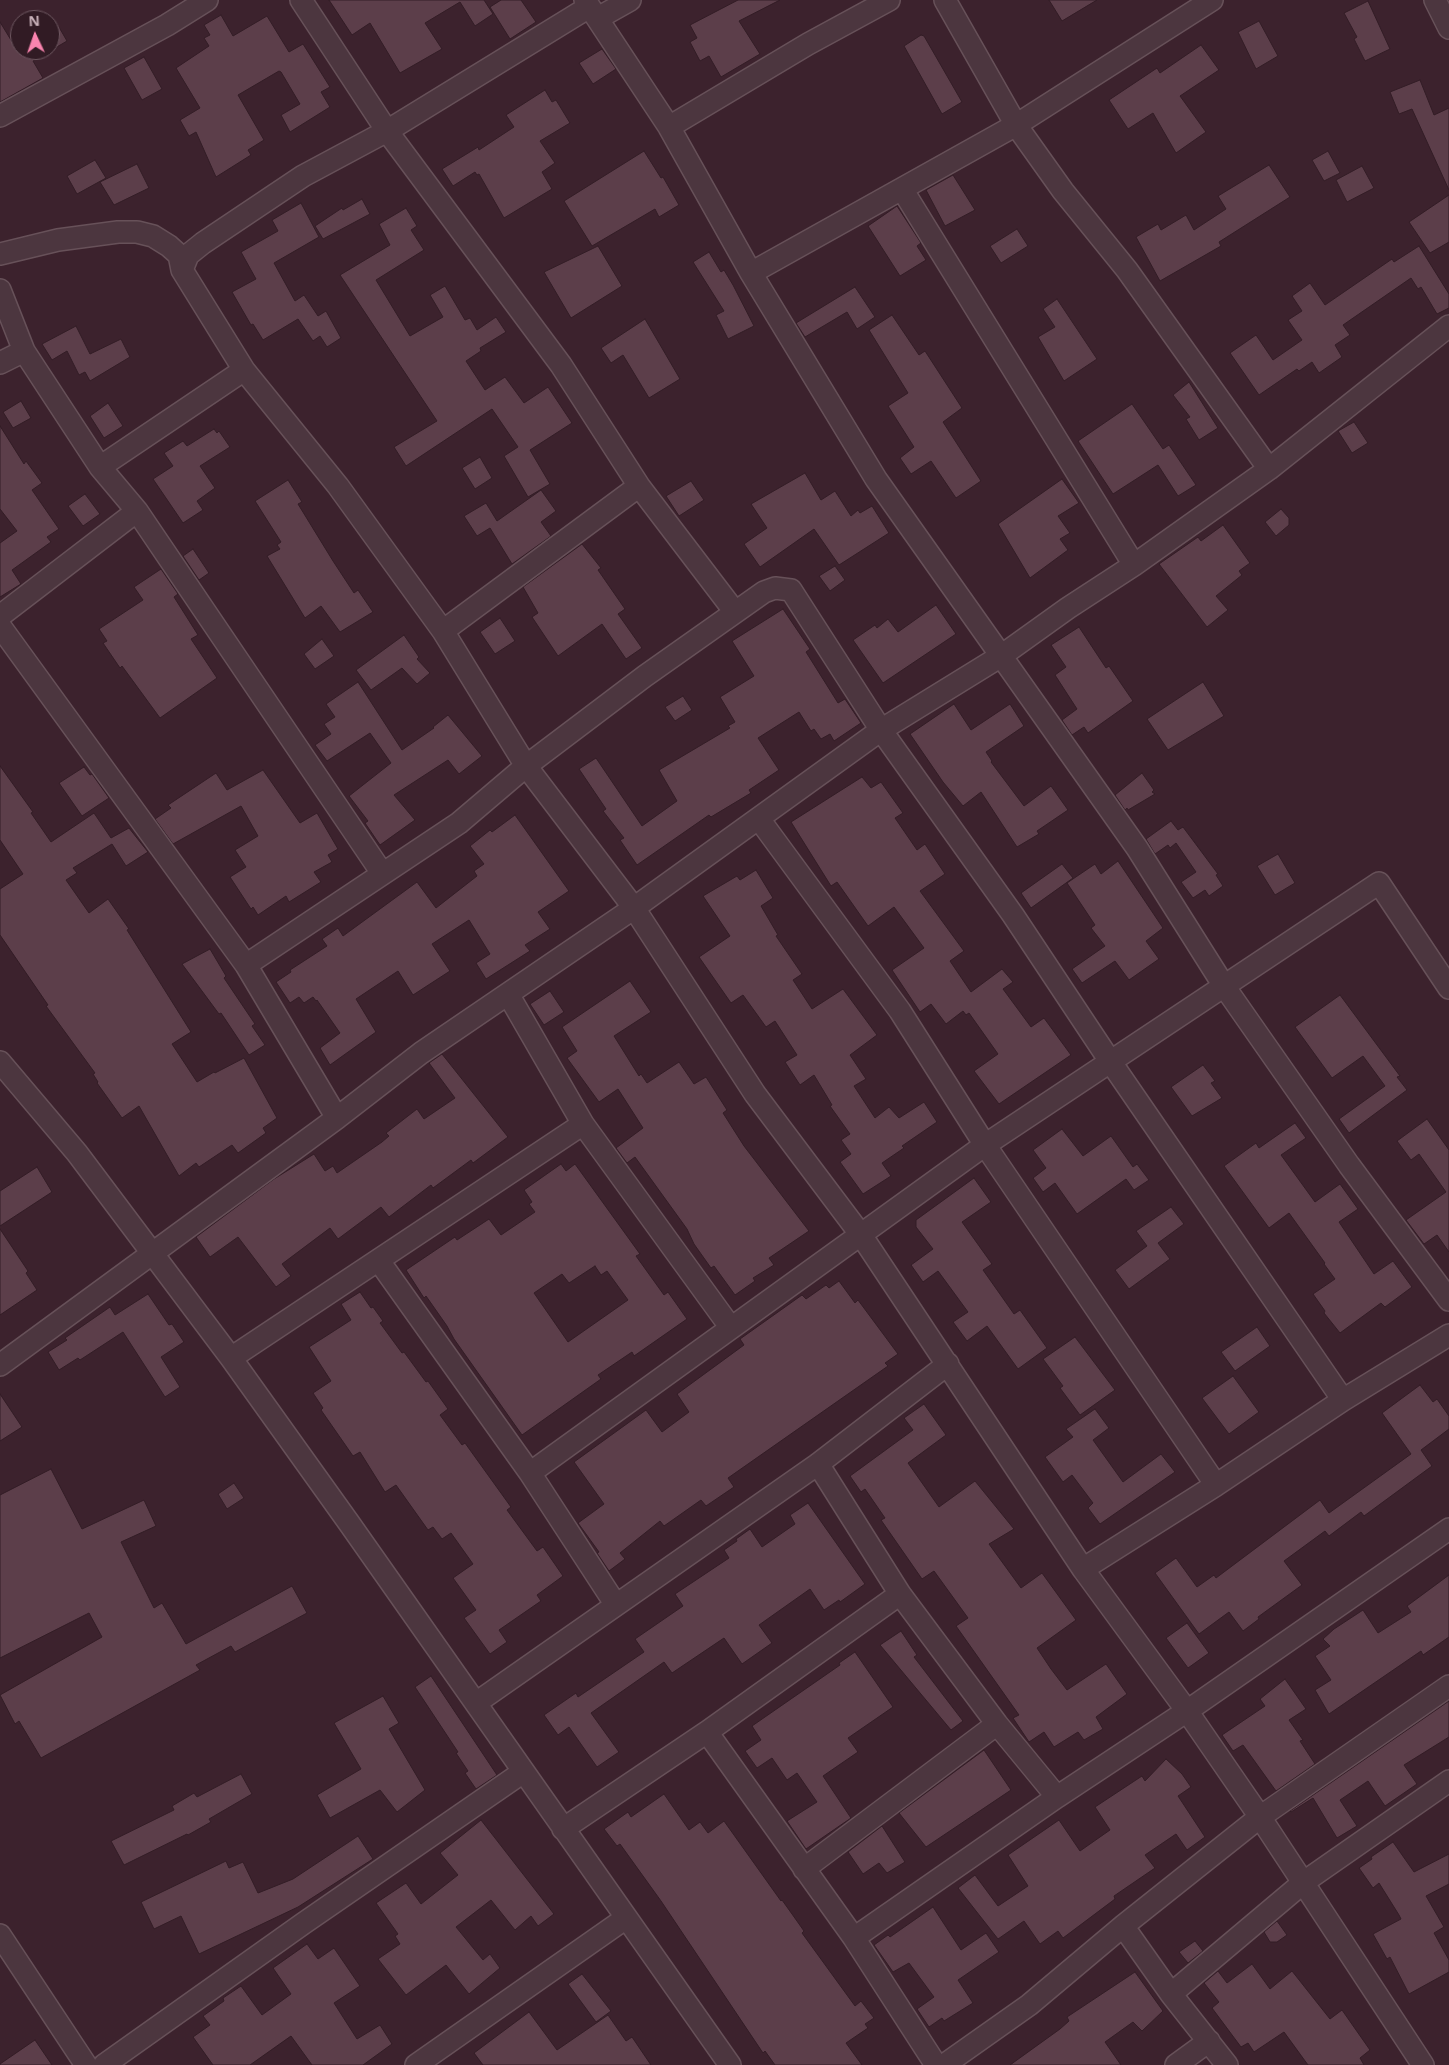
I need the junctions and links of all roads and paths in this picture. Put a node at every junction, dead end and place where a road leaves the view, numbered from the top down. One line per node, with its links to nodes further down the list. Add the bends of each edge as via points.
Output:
1 (301, 0): 13 (street)
2 (630, 0): 8 (street)
3 (889, 0): 12 (street)
4 (945, 0): 11 (street)
5 (1212, 0): 11 (street)
6 (1435, 0): 9 (street)
7 (201, 2): 10 (street, via 167,25)
8 (591, 8): 12 (street); 13 (street)
9 (1449, 28)
10 (0, 116)
11 (1016, 125): 14 (street); 24 (street, via 1063,191 1127,270)
12 (669, 127): 17 (street)
13 (387, 131): 16 (street, via 303,176 202,243 188,255); 25 (street, via 561,365)
14 (902, 189): 17 (street); 27 (street)
15 (0, 254): 16 (street, via 58,240 137,232 153,236 169,246 179,255)
16 (182, 270): 22 (street)
17 (751, 273): 32 (street, via 876,479)
18 (0, 290): 20 (street)
19 (1449, 326): 24 (street)
20 (24, 351): 21 (street); 23 (street)
21 (0, 363)
22 (244, 370): 23 (street); 31 (street, via 338,486)
23 (100, 467): 26 (street)
24 (1269, 468): 27 (street)
25 (639, 486): 28 (street); 31 (street)
26 (137, 511): 29 (street); 36 (street)
27 (1134, 565): 32 (street)
28 (736, 612): 33 (street, via 764,592 776,588 791,590); 34 (street)
29 (0, 616)
30 (0, 626): 38 (street)
31 (443, 631): 34 (street)
32 (1001, 656): 33 (street); 39 (street, via 1137,848)
33 (881, 730): 35 (street); 42 (street, via 1013,915)
34 (526, 766): 36 (street, via 459,823); 37 (street)
35 (759, 819): 37 (street); 46 (street, via 900,1011)
36 (382, 873): 38 (street)
37 (634, 908): 41 (street); 47 (street, via 755,1094)
38 (246, 965): 44 (street)
39 (1224, 986): 40 (street, via 1379,883); 42 (street); 50 (street, via 1349,1165)
40 (1449, 988)
41 (508, 994): 44 (street, via 420,1053); 45 (street)
42 (1110, 1061): 46 (street); 56 (street)
43 (0, 1062): 48 (street)
44 (337, 1118): 48 (street)
45 (583, 1124): 49 (street); 51 (street)
46 (985, 1145): 47 (street); 59 (street)
47 (861, 1235): 51 (street); 55 (street)
48 (154, 1254): 53 (street); 54 (street)
49 (379, 1261): 53 (street); 58 (street)
50 (1449, 1300)
51 (731, 1328): 58 (street)
52 (1449, 1335): 56 (street)
53 (231, 1358): 65 (street)
54 (1, 1363)
55 (948, 1364): 57 (street); 61 (street)
56 (1343, 1400): 59 (street)
57 (818, 1464): 62 (street); 63 (street)
58 (530, 1473): 63 (street)
59 (1216, 1484): 61 (street)
60 (1449, 1529): 66 (street)
61 (1083, 1569): 66 (street)
62 (900, 1594): 67 (street); 68 (street)
63 (616, 1604): 65 (street)
64 (1449, 1686): 72 (street)
65 (476, 1703): 69 (street)
66 (1187, 1711): 71 (street); 72 (street)
67 (997, 1724): 71 (street); 74 (street)
68 (707, 1732): 73 (street); 74 (street)
69 (523, 1772): 73 (street); 83 (street)
70 (1449, 1781): 75 (street)
71 (1057, 1797): 79 (street)
72 (1260, 1817): 75 (street); 77 (street)
73 (563, 1829): 76 (street)
74 (804, 1869): 79 (street)
75 (1304, 1882): 80 (street); 90 (street)
76 (626, 1918): 84 (street); 85 (street)
77 (1123, 1926): 80 (street); 87 (street, via 1029,2005)
78 (0, 1935): 82 (street)
79 (854, 1938): 86 (street)
80 (1171, 1994): 81 (street)
81 (1209, 2041): 88 (street); 89 (street)
82 (86, 2065)
83 (104, 2065)
84 (416, 2065)
85 (730, 2065)
86 (936, 2065)
87 (944, 2065)
88 (1176, 2065)
89 (1227, 2065)
90 (1423, 2065)

